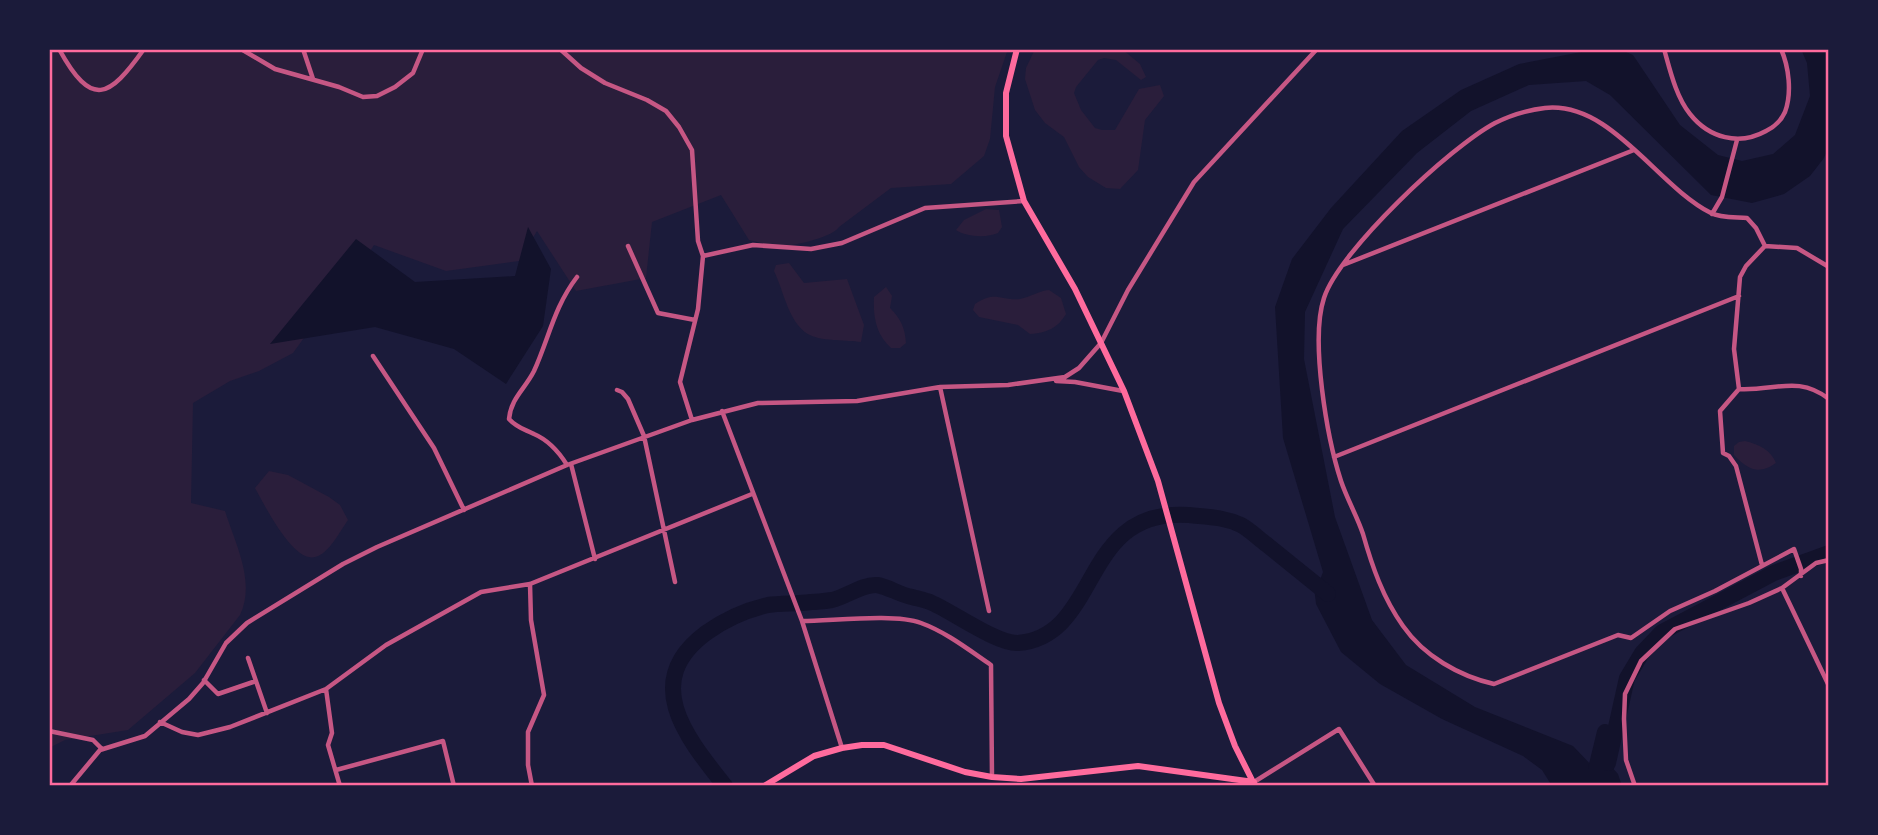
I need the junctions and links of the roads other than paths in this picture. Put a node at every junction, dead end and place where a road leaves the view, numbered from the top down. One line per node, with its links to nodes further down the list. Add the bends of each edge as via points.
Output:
1 (59, 49): 2 (street, via 79,80 101,92 124,77)
2 (144, 49)
3 (241, 49): 11 (street, via 275,69)
4 (303, 49): 11 (street)
5 (423, 49): 11 (street, via 413,73 377,96 363,97)
6 (560, 49): 18 (street, via 604,83 666,111 679,127 692,149)
7 (1017, 49): 14 (main road, via 1006,93 1006,136)
8 (1317, 49): 24 (street, via 1194,182 1128,289)
9 (1664, 49): 12 (street, via 1688,113 1715,134)
10 (1781, 49): 12 (street, via 1788,80 1784,113 1769,130)
11 (313, 79)
12 (1737, 140): 15 (street, via 1722,197)
13 (1634, 150): 15 (street, via 1669,184); 19 (street); 19 (street, via 1593,119 1571,109 1549,107 1496,122 1460,146 1416,186)
14 (1024, 201): 18 (street, via 925,208 842,243 803,249 752,245); 24 (main road)
15 (1712, 214): 17 (street, via 1747,218)
16 (628, 246): 23 (street, via 658,313)
17 (1765, 246): 20 (street, via 1797,248); 22 (street, via 1740,277)
18 (703, 256): 23 (street)
19 (1342, 265): 35 (street, via 1324,299 1319,337)
20 (1829, 267)
21 (577, 276): 36 (street, via 562,296 533,374 515,397 509,419 549,444)
22 (1739, 296): 28 (street, via 1734,349); 35 (street)
23 (695, 320): 33 (street, via 680,382)
24 (1101, 343): 26 (street, via 1079,368); 30 (main road)
25 (373, 356): 38 (street, via 434,448)
26 (1048, 381): 27 (street); 30 (street)
27 (940, 387): 32 (street, via 857,401 758,403); 47 (street)
28 (1739, 389): 31 (street, via 1796,384); 42 (street, via 1720,411 1723,453 1736,466)
29 (617, 390): 34 (street, via 628,399)
30 (1124, 391): 61 (main road, via 1158,481 1219,703)
31 (1829, 399)
32 (722, 411): 33 (street); 37 (street)
33 (692, 420): 34 (street)
34 (644, 436): 36 (street); 39 (street)
35 (1334, 457): 42 (street, via 1367,553 1403,627 1439,661 1477,680 1494,684 1618,635 1631,638 1670,611)
36 (569, 465): 38 (street); 40 (street)
37 (752, 494): 39 (street); 48 (street)
38 (464, 510): 50 (street, via 343,564 247,623 226,643)
39 (663, 531): 40 (street); 44 (street)
40 (596, 559): 45 (street)
41 (1829, 560): 43 (street)
42 (1762, 565): 43 (street, via 1794,549)
43 (1801, 576): 46 (street)
44 (675, 582)
45 (530, 584): 53 (street, via 481,593 386,645); 66 (street, via 531,620 544,695 528,732)
46 (1782, 588): 52 (street); 68 (street, via 1675,629 1641,661 1625,694 1626,760)
47 (989, 611)
48 (802, 621): 57 (street); 60 (street, via 919,621 991,665)
49 (248, 657): 51 (street)
50 (204, 680): 51 (street, via 218,694); 55 (street)
51 (256, 681): 54 (street)
52 (1829, 686)
53 (326, 689): 54 (street); 59 (street, via 332,733 328,745)
54 (267, 713): 55 (street, via 198,734)
55 (160, 722): 58 (street, via 145,736)
56 (49, 732): 58 (street, via 93,740)
57 (842, 748): 60 (main road, via 884,746); 62 (main road, via 814,757)
58 (102, 749): 63 (street)
59 (336, 770): 64 (street); 65 (street, via 443,741)
60 (992, 777): 61 (main road, via 1021,779 1138,766)
61 (1254, 784): 67 (street, via 1339,729)
62 (768, 785)
63 (71, 786)
64 (340, 786)
65 (454, 786)
66 (532, 786)
67 (1375, 786)
68 (1635, 786)

